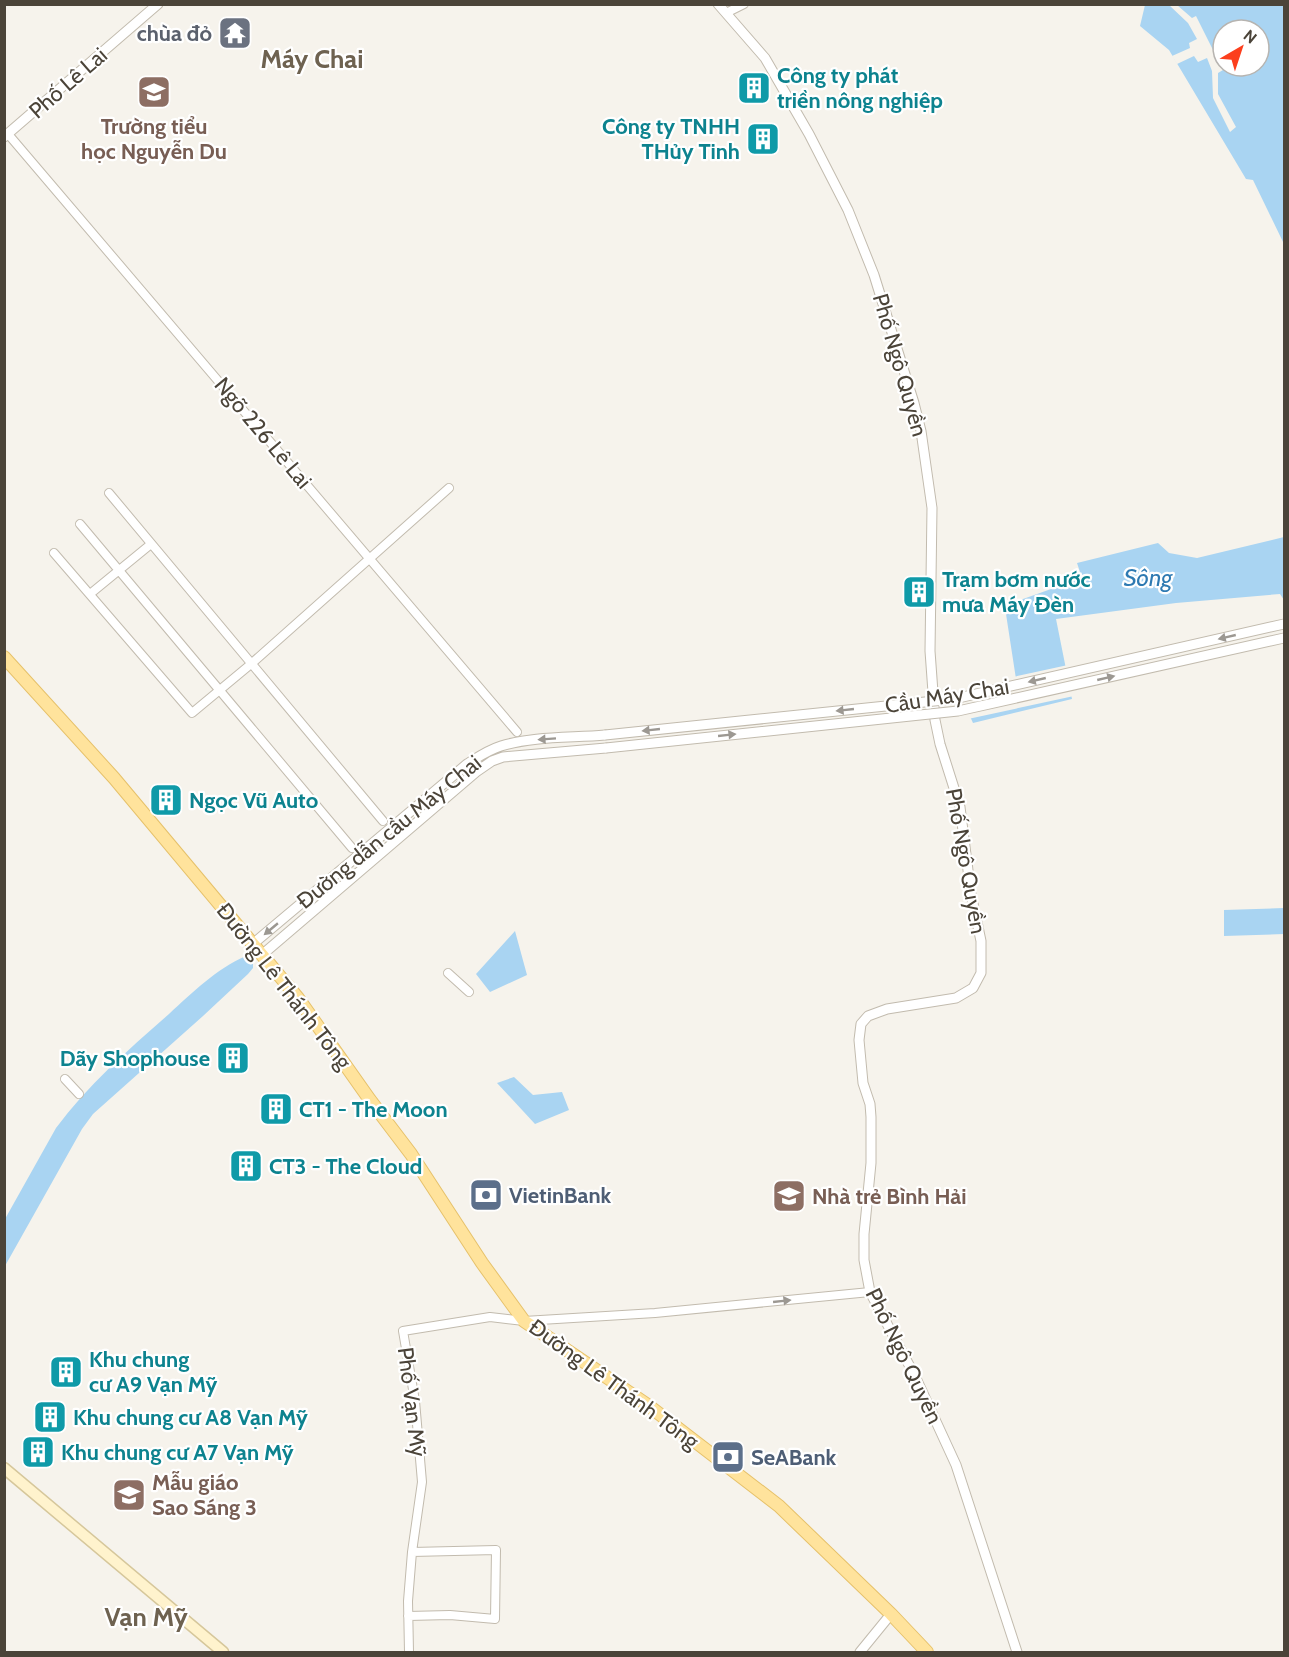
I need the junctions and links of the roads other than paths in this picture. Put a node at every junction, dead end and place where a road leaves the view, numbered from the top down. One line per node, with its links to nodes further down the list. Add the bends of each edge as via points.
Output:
1 (159, 4): 5 (street, Phố Lê Lai)
2 (718, 4): 4 (street, Phố Ngô Quyền)
3 (744, 4): 4 (street)
4 (726, 13): 30 (street, Phố Ngô Quyền, via 765,58 848,210 874,275 914,403 932,508 930,651 935,720 960,807 981,941 981,973 973,988 956,999 877,1013 861,1024 858,1040 863,1083 872,1117 864,1243)
5 (6, 135): 11 (street, Ngõ 226 Lê Lai)
6 (449, 488): 11 (street)
7 (109, 493): 9 (street)
8 (80, 524): 12 (street)
9 (151, 544): 12 (street); 17 (street)
10 (54, 552): 13 (street)
11 (369, 558): 17 (street); 19 (street, Ngõ 226 Lê Lai)
12 (119, 570): 13 (street); 18 (street)
13 (90, 594): 18 (street, via 192,713)
14 (1284, 624): 20 (street, Cầu Máy Chai, one-way to 20, bridge, via 954,699)
15 (1284, 638): 21 (street, Cầu Máy Chai, one-way to 15, bridge, via 958,711)
16 (4, 657): 24 (main road, Đường Lê Thánh Tông, via 114,778)
17 (251, 664): 18 (street); 22 (street)
18 (220, 690): 23 (street)
19 (517, 732)
20 (605, 735): 24 (street, Đường dẫn cầu Máy Chai, one-way to 24, via 522,741 484,752)
21 (606, 748): 25 (street, Đường dẫn cầu Máy Chai, via 492,761)
22 (383, 821)
23 (352, 848)
24 (254, 943): 25 (main road, Đường Lê Thánh Tông)
25 (263, 954): 31 (main road, Đường Lê Thánh Tông, via 411,1154)
26 (448, 973): 27 (street)
27 (469, 992)
28 (65, 1079): 29 (street)
29 (79, 1094)
30 (870, 1292): 31 (street, Phố Vạn Mỹ, one-way to 30); 40 (street, Phố Ngô Quyền, via 956,1465)
31 (524, 1321): 33 (street, Phố Vạn Mỹ, via 490,1317 403,1331 415,1401 422,1482); 34 (main road, Đường Lê Thánh Tông, via 649,1406 779,1506)
32 (4, 1468): 36 (main road)
33 (412, 1552): 35 (street, Phố Vạn Mỹ); 35 (street, via 496,1550 495,1619)
34 (891, 1614): 38 (street); 39 (main road, Đường Lê Thánh Tông)
35 (408, 1616): 37 (street, Phố Vạn Mỹ)
36 (223, 1653)
37 (410, 1653)
38 (860, 1653)
39 (927, 1653)
40 (1017, 1653)

